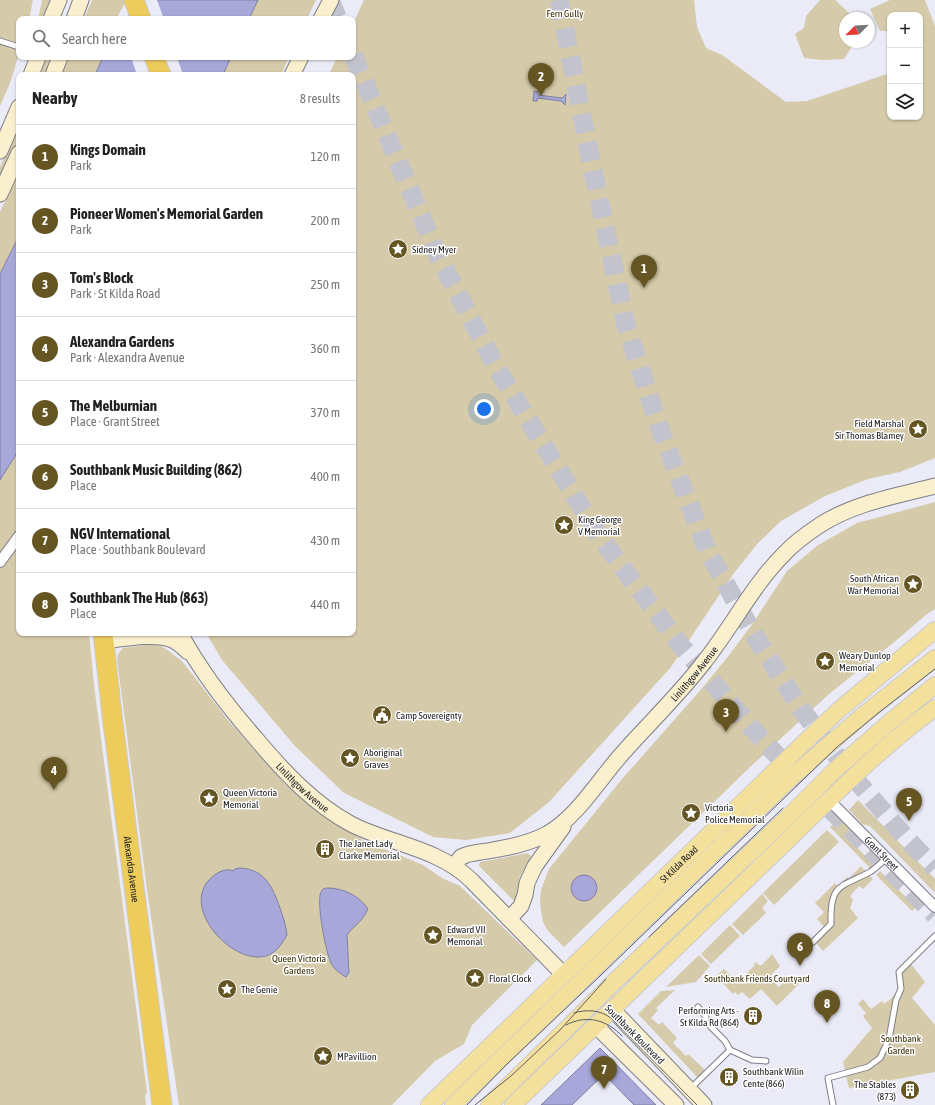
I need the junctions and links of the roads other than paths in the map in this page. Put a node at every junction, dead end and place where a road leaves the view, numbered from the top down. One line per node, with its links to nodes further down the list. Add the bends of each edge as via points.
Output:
1 (59, 0): 4 (street)
2 (81, 0): 5 (street)
3 (331, 0): 6 (street)
4 (52, 16)
5 (75, 16)
6 (323, 16)
7 (0, 41): 8 (lane)
8 (16, 46)
9 (37, 60): 13 (street)
10 (59, 60): 14 (street)
11 (155, 60): 15 (highway)
12 (300, 60): 16 (street)
13 (32, 72)
14 (54, 72)
15 (160, 72)
16 (294, 72)
17 (16, 114): 18 (street)
18 (0, 151)
19 (16, 159): 20 (street)
20 (0, 194)
21 (935, 486): 34 (street, Linlithgow Avenue, via 846,511 820,525 784,554 754,590 704,662 613,764)
22 (16, 540): 23 (street)
23 (0, 562)
24 (935, 630): 43 (main road, St Kilda Road, via 840,709)
25 (128, 636): 28 (street, Linlithgow Avenue)
26 (158, 636): 29 (street, Linlithgow Avenue, via 175,641)
27 (182, 636): 29 (street, Linlithgow Avenue)
28 (103, 637): 53 (highway, Alexandra Avenue)
29 (192, 655): 38 (street, Linlithgow Avenue, via 242,723 301,788 336,815 370,833 422,851)
30 (935, 658): 44 (main road, St Kilda Road, via 863,714 794,775)
31 (935, 685): 35 (main road, via 836,769)
32 (935, 708): 33 (main road, via 876,756)
33 (829, 800): 36 (main road); 37 (street, Grant Street)
34 (578, 808): 38 (street, Linlithgow Avenue, via 559,826 538,838 513,846 466,855); 40 (street, via 535,866 521,906)
35 (769, 835): 36 (main road); 45 (main road)
36 (785, 844): 48 (main road)
37 (887, 858): 39 (street, Grant Street); 42 (lane, via 870,872 852,879 836,892 832,900 831,924)
38 (454, 866): 40 (street, Linlithgow Avenue)
39 (935, 907)
40 (510, 919): 43 (street, Linlithgow Avenue)
41 (935, 936): 60 (lane, via 899,972 901,989 896,1000 889,1039 880,1058 868,1067 828,1078)
42 (813, 942)
43 (563, 974): 44 (main road, Southbank Boulevard); 54 (main road, St Kilda Road)
44 (577, 987): 45 (main road, Southbank Boulevard); 47 (main road, Southbank Boulevard); 55 (main road, St Kilda Road)
45 (598, 999): 47 (main road); 48 (main road, Southbank Boulevard)
46 (698, 1007): 50 (lane, via 706,1017 705,1021 725,1041)
47 (586, 1010): 49 (main road, Southbank Boulevard); 56 (main road)
48 (613, 1010): 49 (main road); 52 (street, Southbank Boulevard)
49 (596, 1026): 57 (main road); 58 (street, Southbank Boulevard)
50 (730, 1050): 51 (lane, via 752,1060); 52 (lane)
51 (766, 1060)
52 (689, 1090): 59 (street, Southbank Boulevard)
53 (162, 1105)
54 (429, 1105)
55 (453, 1105)
56 (489, 1105)
57 (513, 1105)
58 (676, 1105)
59 (704, 1105)
60 (833, 1105)

